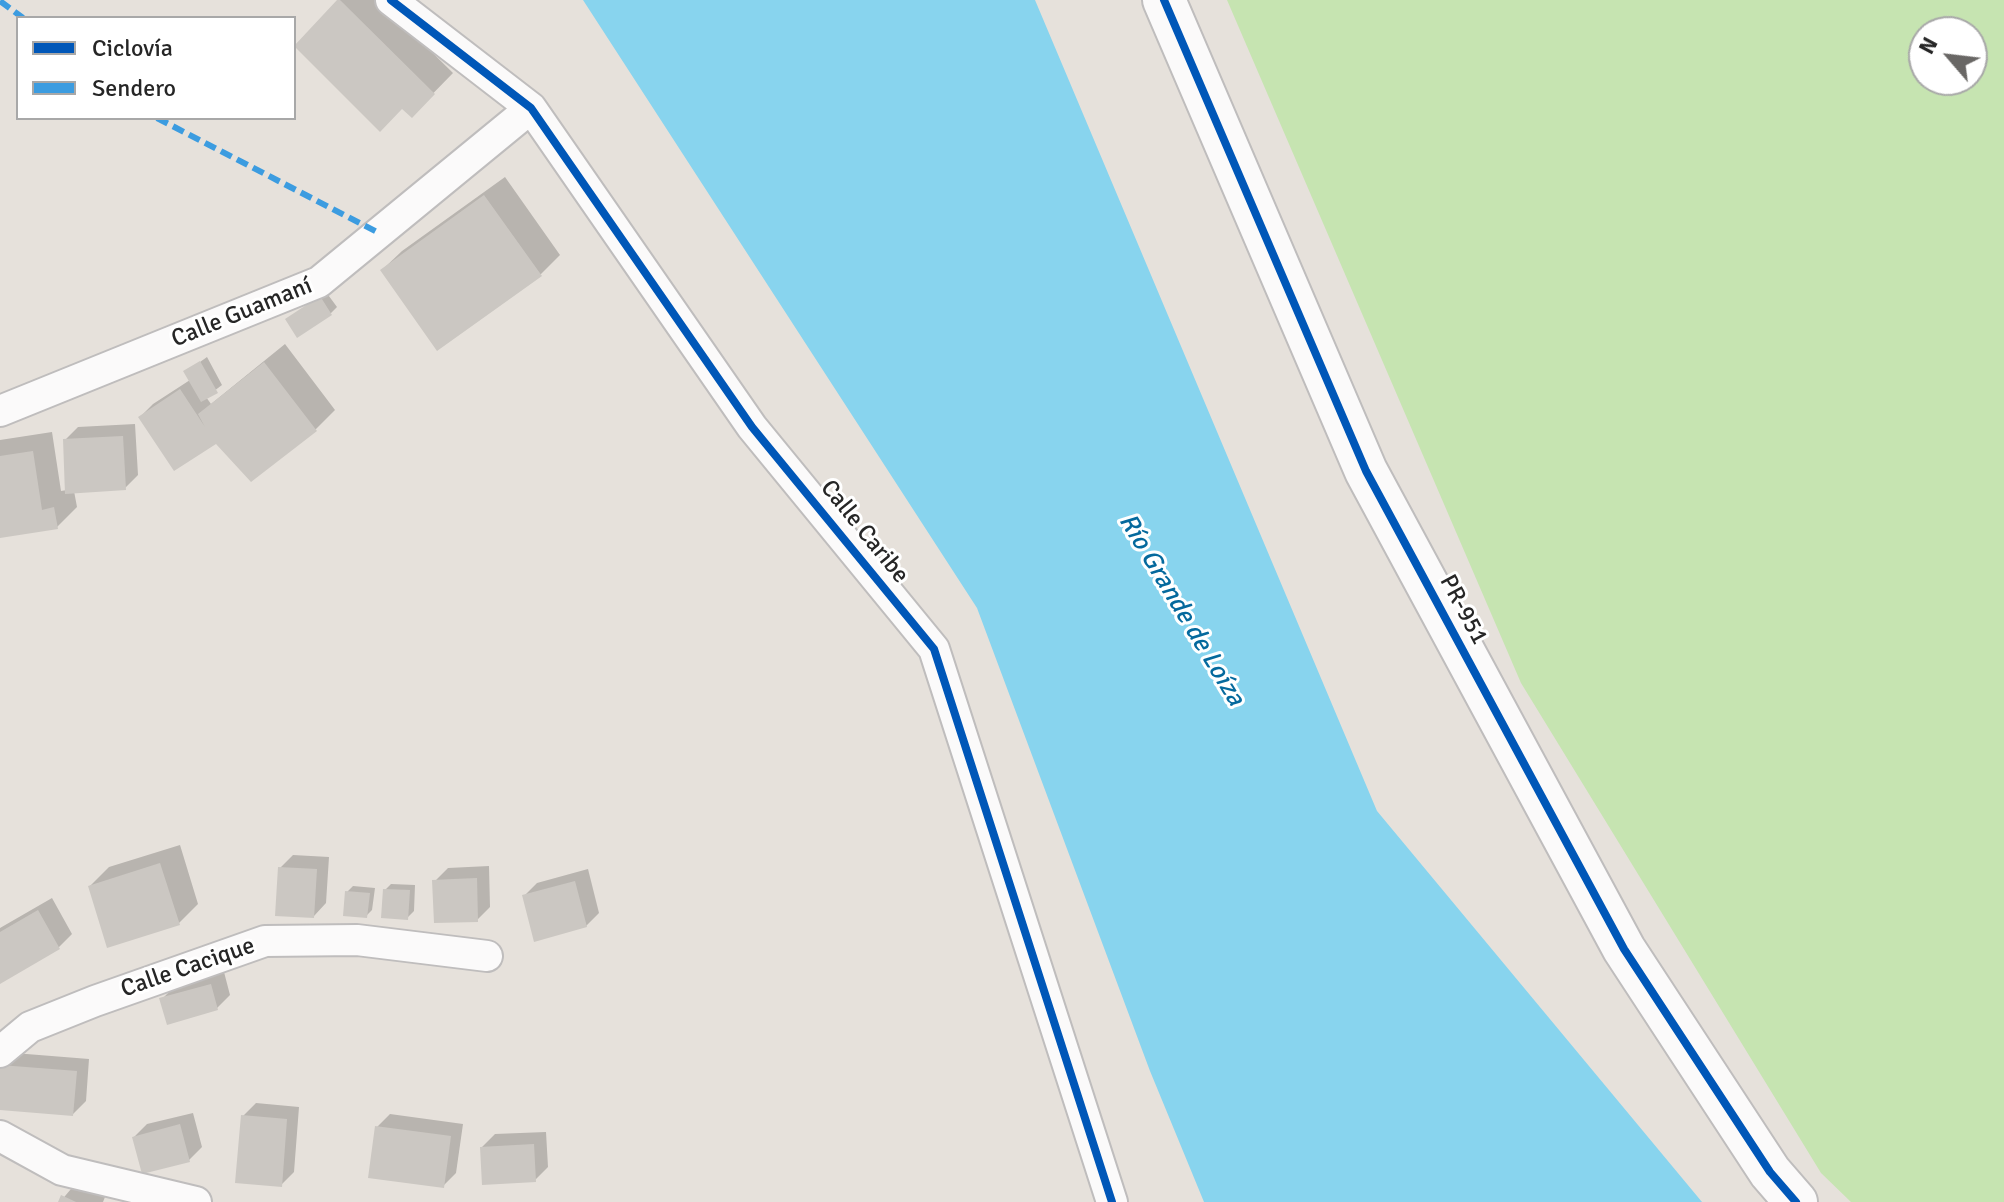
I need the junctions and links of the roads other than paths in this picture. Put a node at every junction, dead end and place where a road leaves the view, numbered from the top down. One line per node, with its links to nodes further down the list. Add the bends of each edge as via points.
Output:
1 (391, 0): 3 (street, Calle Caribe)
2 (1164, 0): 10 (street, PR-951 / PR-951, via 1366,471 1624,949 1770,1172)
3 (531, 108): 4 (street, Calle Guamaní, via 319,282); 9 (street, Calle Caribe, via 752,427 934,649)
4 (0, 411)
5 (487, 956): 6 (street, Calle Cacique, via 357,940 265,941 30,1027)
6 (0, 1052)
7 (0, 1136): 8 (street, via 62,1170)
8 (196, 1202)
9 (1112, 1202)
10 (1796, 1202)

